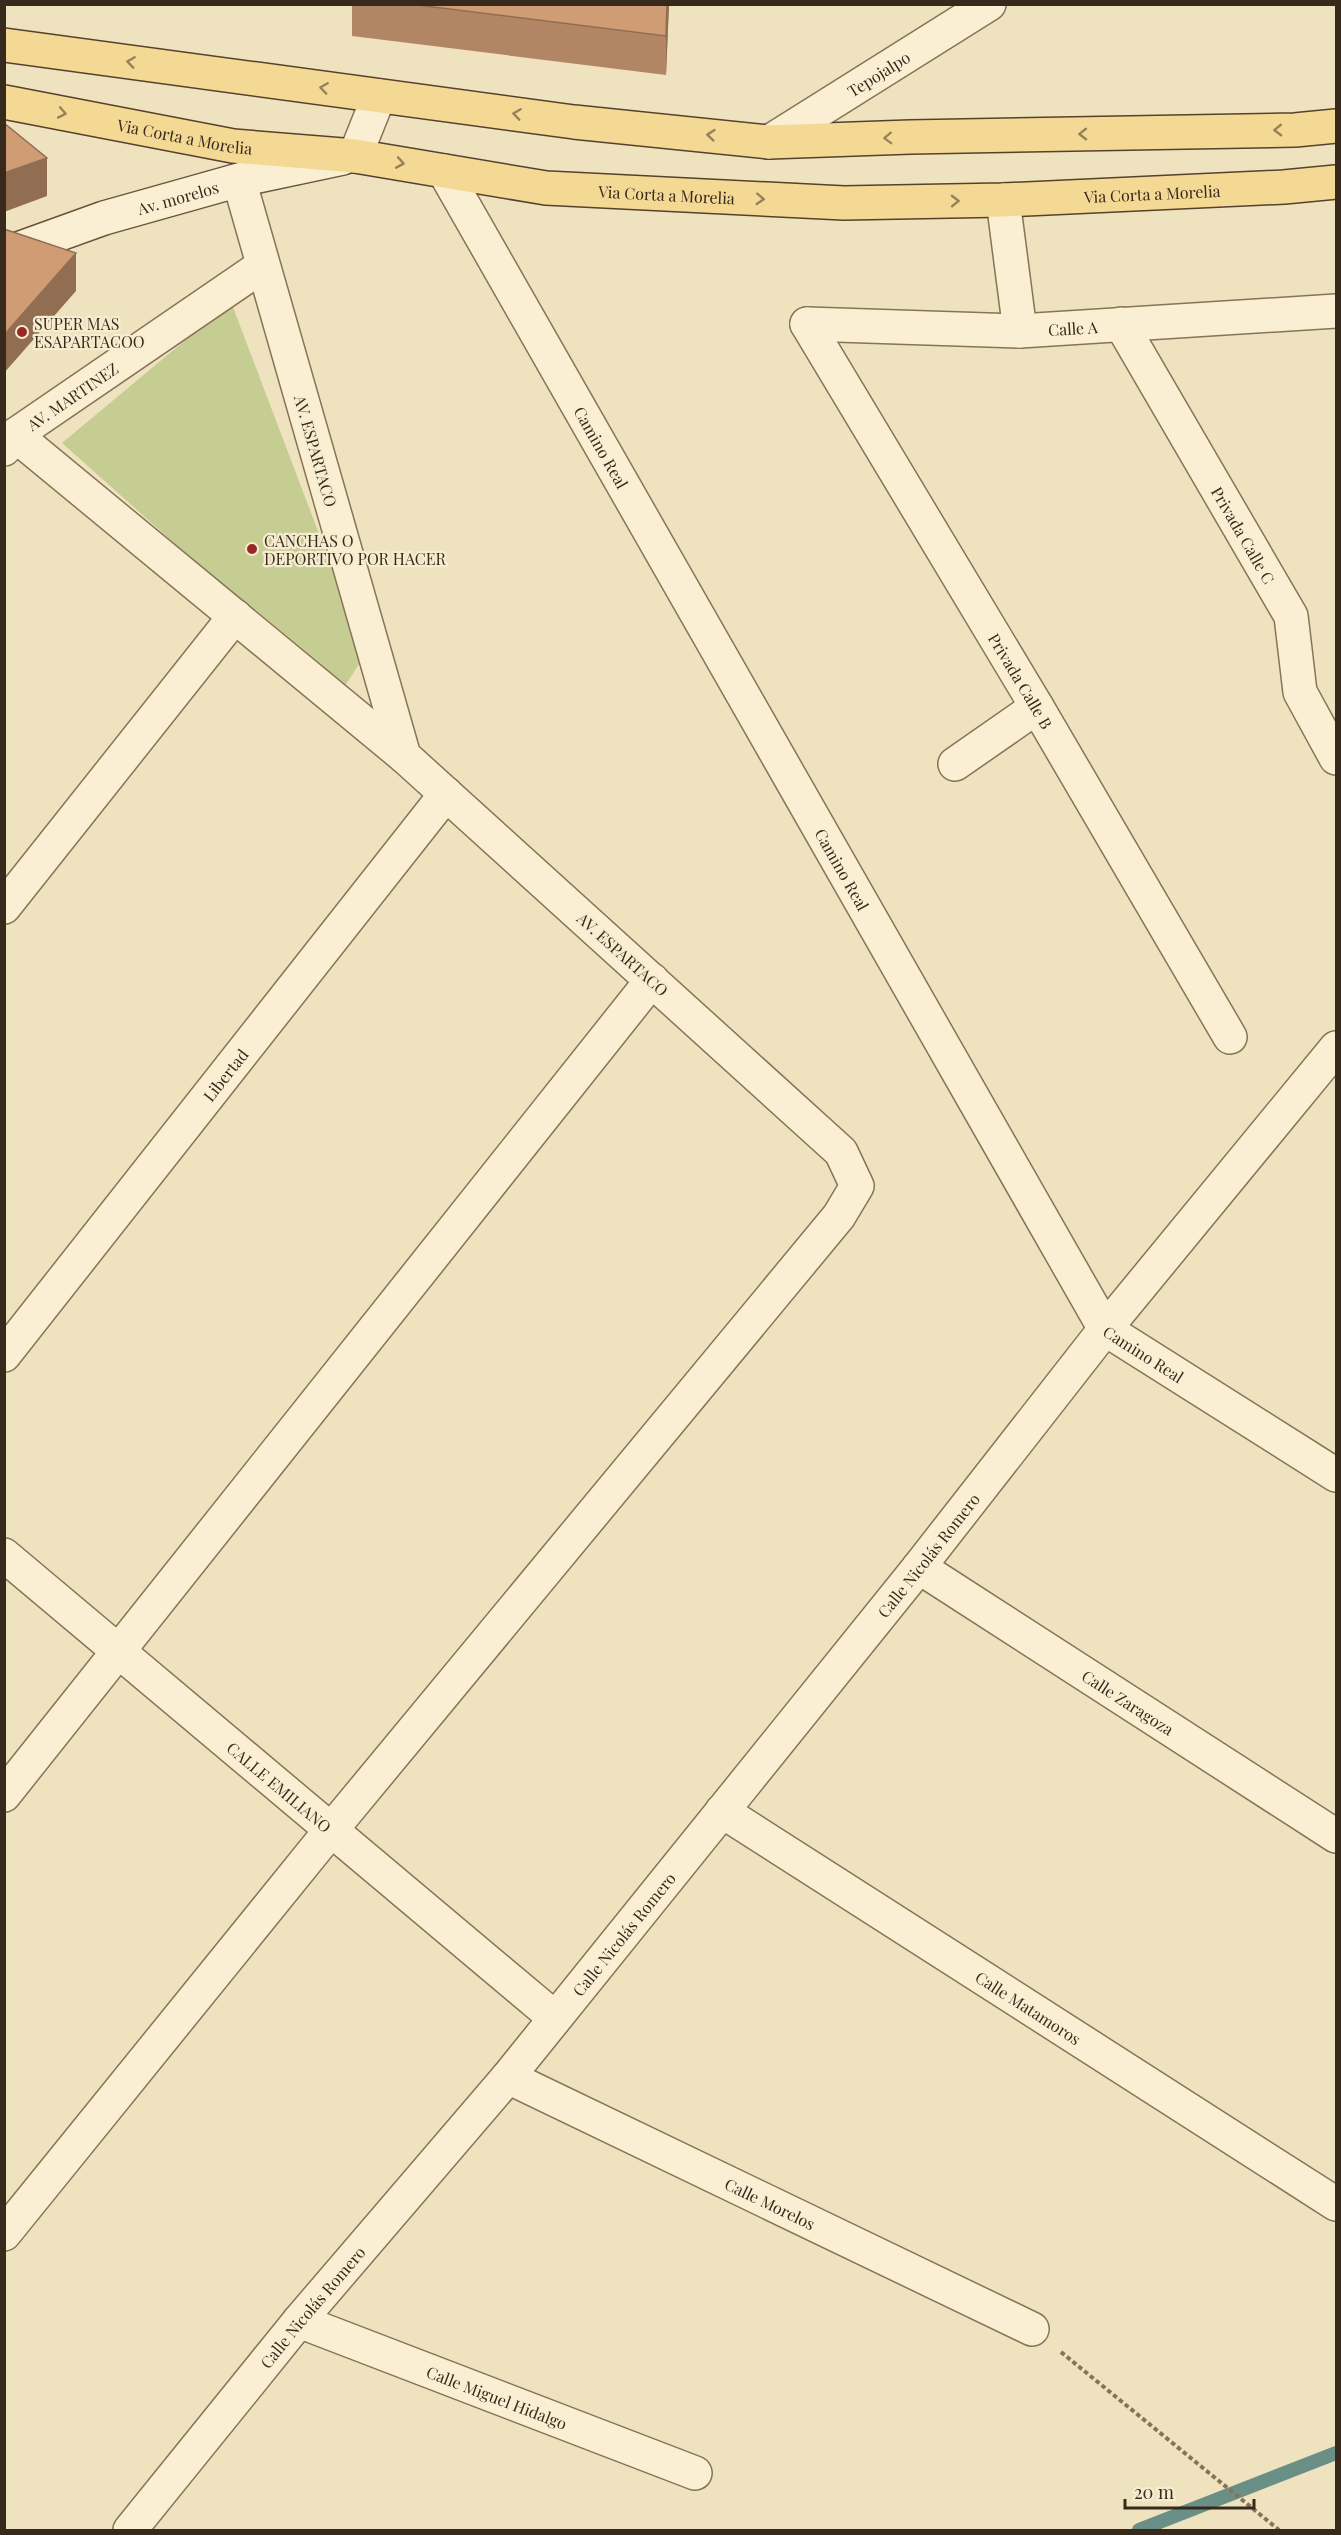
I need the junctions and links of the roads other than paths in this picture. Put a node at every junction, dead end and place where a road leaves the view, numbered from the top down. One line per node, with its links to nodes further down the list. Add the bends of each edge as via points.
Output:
1 (988, 4): 6 (street, Tepojalpo)
2 (4, 45): 3 (main road, one-way to 2)
3 (379, 96): 6 (main road, one-way to 3); 7 (street)
4 (4, 102): 7 (main road, Via Corta a Morelia, one-way to 7, via 233,146)
5 (1336, 126): 6 (main road, one-way to 6)
6 (769, 142)
7 (355, 156): 8 (main road, Via Corta a Morelia, one-way to 8); 9 (street, Av. morelos)
8 (444, 171): 11 (main road, Via Corta a Morelia, one-way to 11, via 546,188 844,203); 29 (street, Camino Real)
9 (239, 180): 12 (street, Av. morelos, via 104,219); 13 (street, AV. ESPARTACO)
10 (1336, 182): 11 (main road, Via Corta a Morelia)
11 (1003, 200): 17 (street)
12 (4, 254)
13 (262, 266): 18 (street, AV. MARTINEZ); 21 (street, AV. ESPARTACO)
14 (1336, 311): 16 (street, Calle A)
15 (807, 324): 17 (street, Calle A); 20 (street, Privada Calle B)
16 (1121, 324): 17 (street, Calle A); 22 (street, Privada Calle C, via 1291,616 1300,692)
17 (1020, 331)
18 (10, 442): 19 (street, AV. ESPARTACO)
19 (235, 616): 21 (street, AV. ESPARTACO); 25 (street)
20 (1036, 707): 23 (street); 27 (street, Privada Calle B)
21 (404, 756): 24 (street, AV. ESPARTACO)
22 (1336, 758)
23 (955, 764)
24 (446, 794): 26 (street, AV. ESPARTACO); 30 (street, Libertad)
25 (4, 907)
26 (652, 980): 34 (street); 37 (street, AV. ESPARTACO, via 841,1152 857,1186 839,1216)
27 (1230, 1037)
28 (1336, 1048): 29 (street, Calle Nicolás Romero)
29 (1105, 1329): 31 (street, Camino Real); 33 (street, Calle Nicolás Romero)
30 (4, 1354)
31 (1336, 1475)
32 (4, 1555): 34 (street, CALLE EMILIANO)
33 (919, 1567): 36 (street, Calle Nicolás Romero); 38 (street, Calle Zaragoza)
34 (119, 1651): 35 (street); 37 (street, CALLE EMILIANO)
35 (4, 1796)
36 (722, 1811): 39 (street, Calle Nicolás Romero); 41 (street, Calle Matamoros)
37 (331, 1830): 39 (street, CALLE EMILIANO); 42 (street)
38 (1336, 1836)
39 (555, 2018): 40 (street, Calle Nicolás Romero)
40 (507, 2077): 43 (street, Calle Nicolás Romero); 44 (street, Calle Morelos)
41 (1336, 2204)
42 (4, 2234)
43 (299, 2321): 45 (street, Calle Miguel Hidalgo); 46 (street, Calle Nicolás Romero)
44 (1032, 2329)
45 (695, 2473)
46 (130, 2530)

